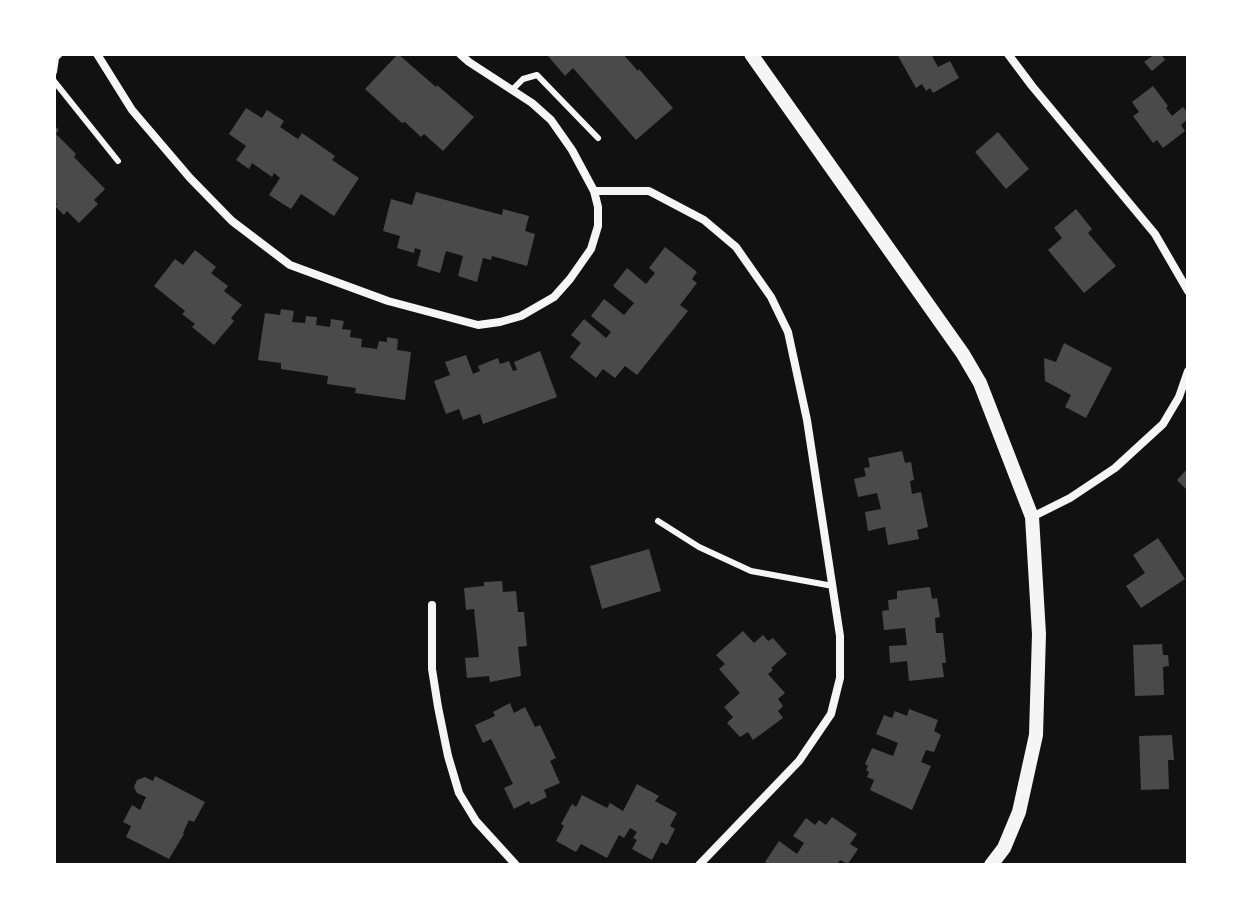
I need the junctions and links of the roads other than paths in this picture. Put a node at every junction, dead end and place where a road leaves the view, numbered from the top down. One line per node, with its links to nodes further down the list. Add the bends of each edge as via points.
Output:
1 (60, 54): 6 (lane)
2 (97, 54): 11 (street, via 132,110 232,221 290,265 432,314 478,325 500,322 554,297 591,249 598,226)
3 (460, 54): 8 (street)
4 (751, 54): 14 (street, via 963,354 980,383)
5 (1008, 54): 12 (street, via 1155,234)
6 (54, 72)
7 (54, 81): 10 (lane)
8 (512, 90): 9 (lane, via 537,75); 11 (street, via 551,120)
9 (598, 138)
10 (118, 161)
11 (594, 191): 16 (street, via 649,191 704,220 736,247 771,297 788,332 807,420)
12 (1188, 291)
13 (1188, 371): 14 (street, via 1163,424 1115,468)
14 (1032, 517): 20 (street, via 1039,634 1036,735 1019,812)
15 (658, 521): 16 (lane, via 751,571)
16 (833, 586): 19 (street, via 840,678 831,714 799,761)
17 (432, 605): 18 (street, via 432,669 459,793 476,821)
18 (516, 865)
19 (699, 865)
20 (991, 865)

